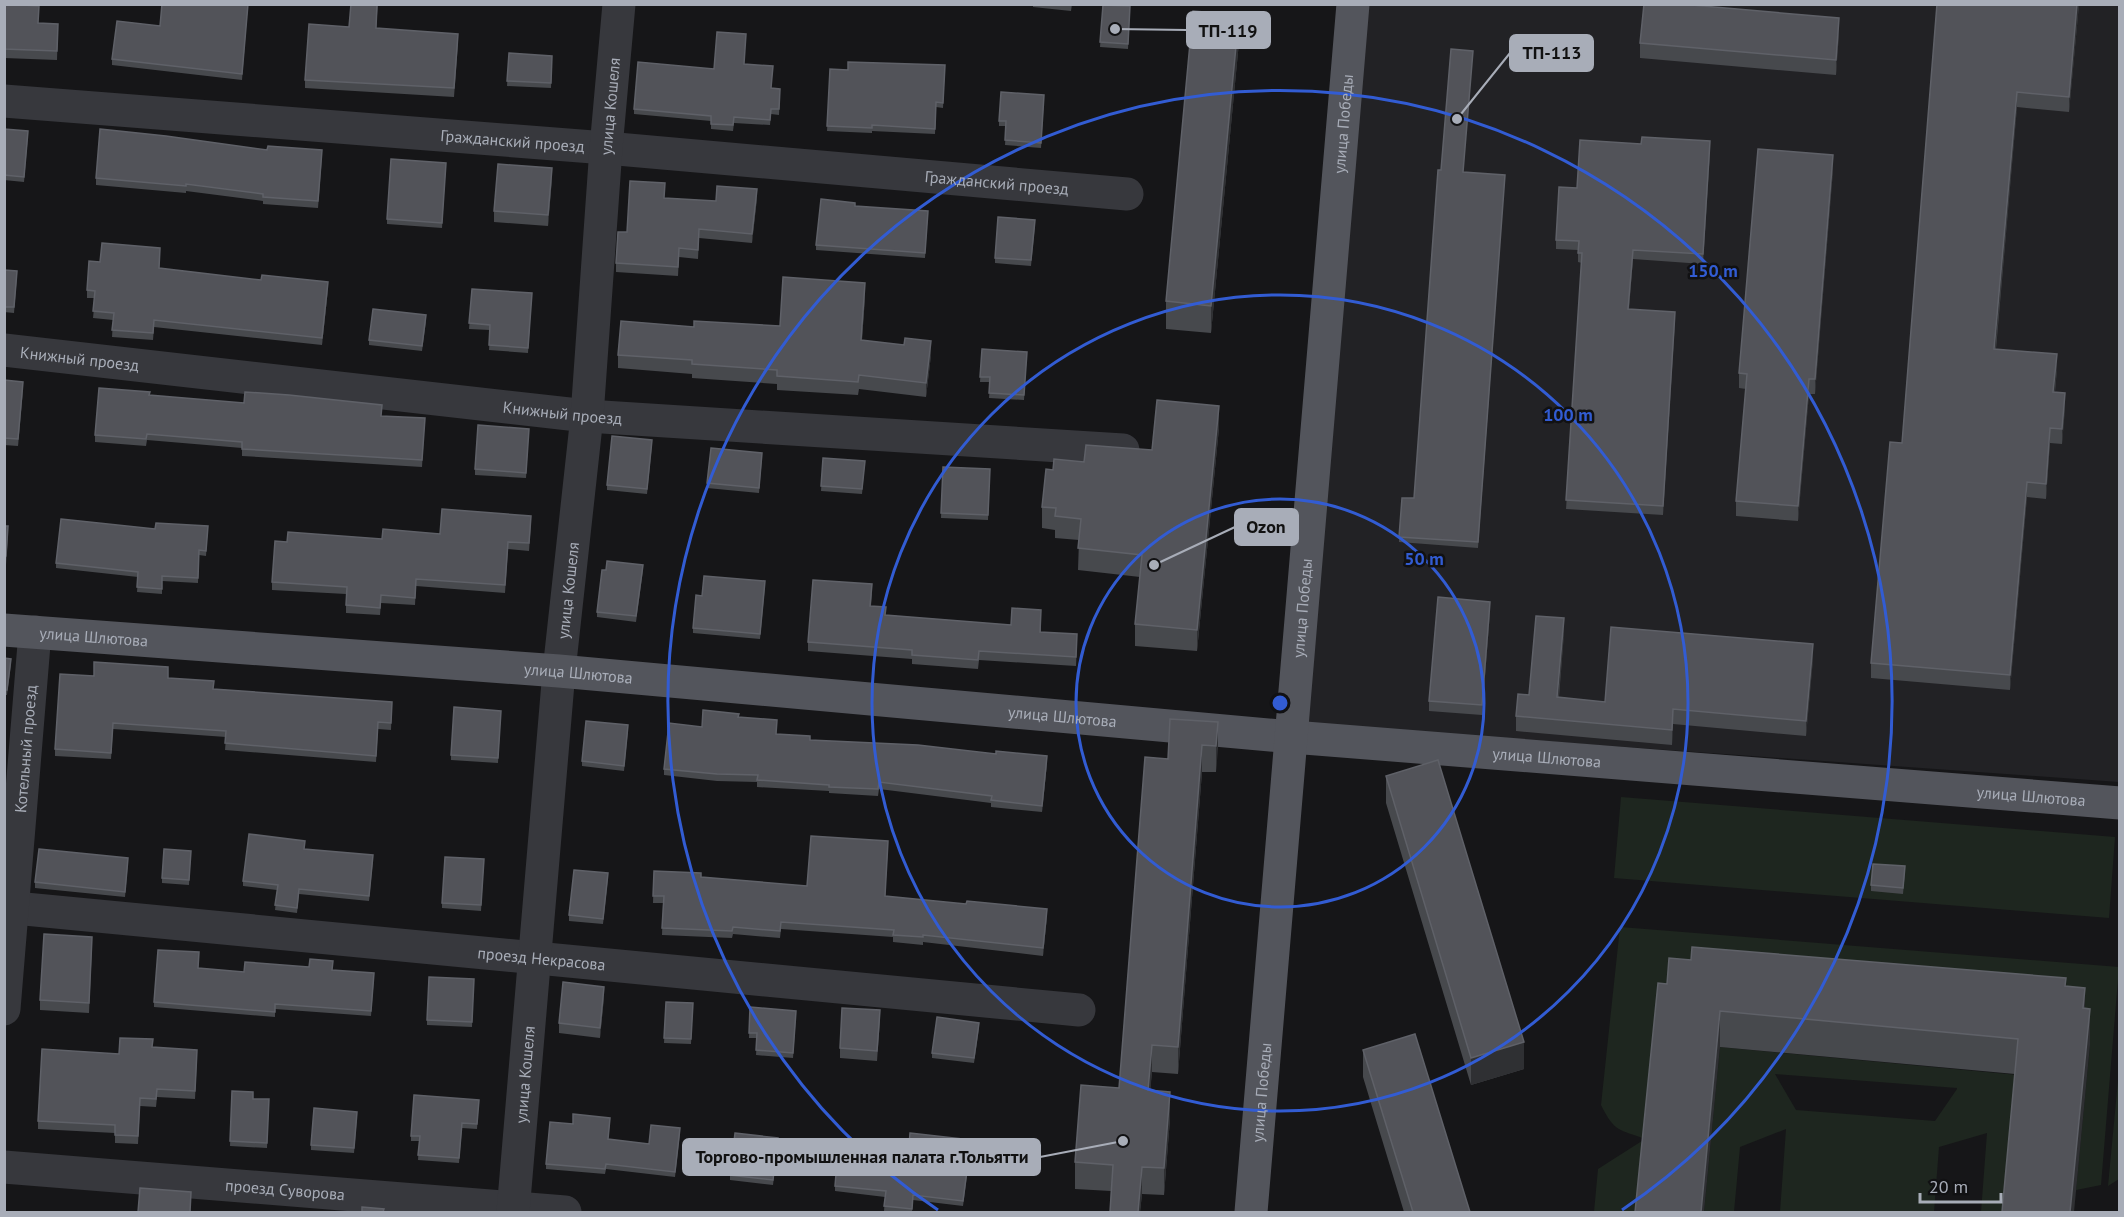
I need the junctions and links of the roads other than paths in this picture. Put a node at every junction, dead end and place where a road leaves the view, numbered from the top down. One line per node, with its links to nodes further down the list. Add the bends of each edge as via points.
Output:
1 (619, 4): 4 (street, улица Кошеля)
2 (1353, 4): 11 (main road, улица Победы)
3 (4, 101): 4 (street, Гражданский проезд)
4 (606, 148): 5 (street, Гражданский проезд); 7 (street, улица Кошеля)
5 (1127, 194)
6 (4, 350): 7 (street, Книжный проезд)
7 (586, 416): 8 (street, Книжный проезд); 10 (street, улица Кошеля)
8 (1123, 450)
9 (20, 631): 10 (main road, улица Шлютова); 13 (street, Котельный проезд)
10 (560, 671): 11 (main road, улица Шлютова); 14 (street, улица Кошеля)
11 (1292, 737): 12 (main road, улица Шлютова); 21 (main road, улица Победы)
12 (2120, 803)
13 (9, 908): 14 (street, проезд Некрасова); 15 (street, Котельный проезд)
14 (535, 959): 16 (street, проезд Некрасова); 19 (street, улица Кошеля)
15 (4, 1008)
16 (1079, 1010)
17 (4, 1167): 18 (street, проезд Суворова)
18 (211, 1198): 19 (street, проезд Суворова)
19 (513, 1210): 20 (street, проезд Суворова)
20 (565, 1212)
21 (1251, 1212)

